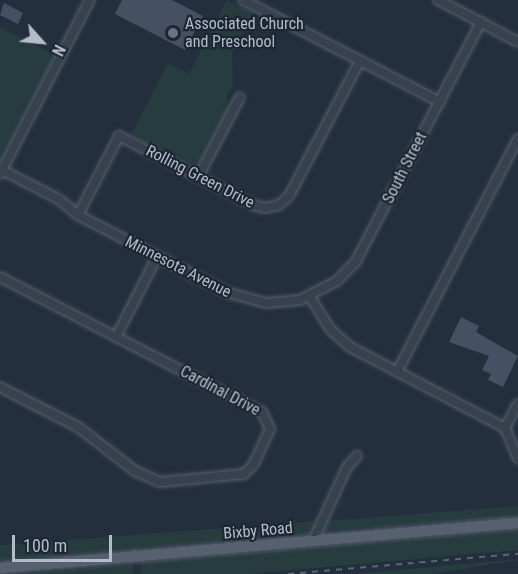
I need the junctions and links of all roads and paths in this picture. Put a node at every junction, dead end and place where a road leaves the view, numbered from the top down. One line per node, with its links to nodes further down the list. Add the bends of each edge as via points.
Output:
1 (90, 0): 11 (street)
2 (243, 0): 7 (street)
3 (438, 0): 4 (street)
4 (451, 3): 5 (street)
5 (481, 22): 6 (street); 9 (street, South Street)
6 (518, 42)
7 (360, 61): 9 (street); 12 (street, Rolling Green Drive, via 285,202 272,208 258,207)
8 (240, 97): 12 (street)
9 (440, 102): 16 (street, South Street, via 356,261 337,281)
10 (518, 139): 18 (street)
11 (1, 172): 13 (street, Minnesota Avenue, via 60,200)
12 (198, 177): 13 (street, Rolling Green Drive, via 119,136)
13 (78, 215): 14 (street, Minnesota Avenue)
14 (157, 257): 16 (street, Minnesota Avenue, via 252,302 280,303); 17 (street)
15 (0, 277): 17 (street, Cardinal Drive)
16 (310, 297): 18 (street, via 338,337)
17 (116, 337): 19 (street, Cardinal Drive, via 265,415 270,429 249,470 234,477 169,482 151,479 92,436)
18 (397, 372): 21 (street)
19 (0, 387)
20 (518, 404): 21 (street)
21 (505, 428): 23 (street)
22 (357, 456): 25 (street, via 347,467)
23 (518, 458)
24 (518, 524): 25 (main road, Bixby Road)
25 (313, 541): 26 (main road, Bixby Road)
26 (0, 568)

